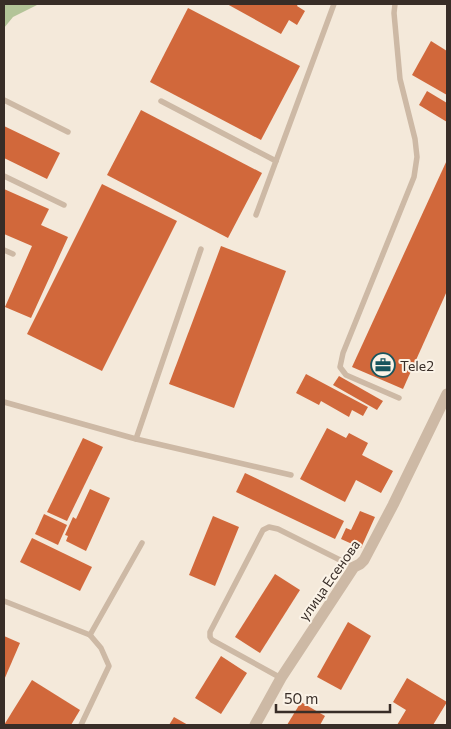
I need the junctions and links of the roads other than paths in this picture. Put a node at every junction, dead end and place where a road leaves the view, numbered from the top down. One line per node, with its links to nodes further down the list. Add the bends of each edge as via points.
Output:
1 (334, 4): 6 (lane)
2 (395, 4): 14 (lane, via 400,79 417,157 414,177 340,367 346,374)
3 (4, 100): 5 (lane)
4 (161, 101): 6 (lane)
5 (68, 132)
6 (276, 161): 9 (lane)
7 (4, 176): 8 (lane)
8 (64, 205)
9 (256, 216)
10 (201, 248): 16 (lane)
11 (4, 250): 12 (lane)
12 (13, 254)
13 (447, 394): 19 (street, улица Есенова, via 364,560)
14 (399, 398)
15 (4, 402): 16 (lane)
16 (136, 439): 17 (lane)
17 (291, 475)
18 (142, 543): 21 (lane)
19 (354, 567): 22 (street, улица Есенова); 22 (lane, via 278,529 269,527 263,530 210,636)
20 (4, 601): 21 (lane)
21 (90, 634): 23 (lane, via 109,666)
22 (281, 678): 24 (street, улица Есенова)
23 (81, 725)
24 (255, 725)

